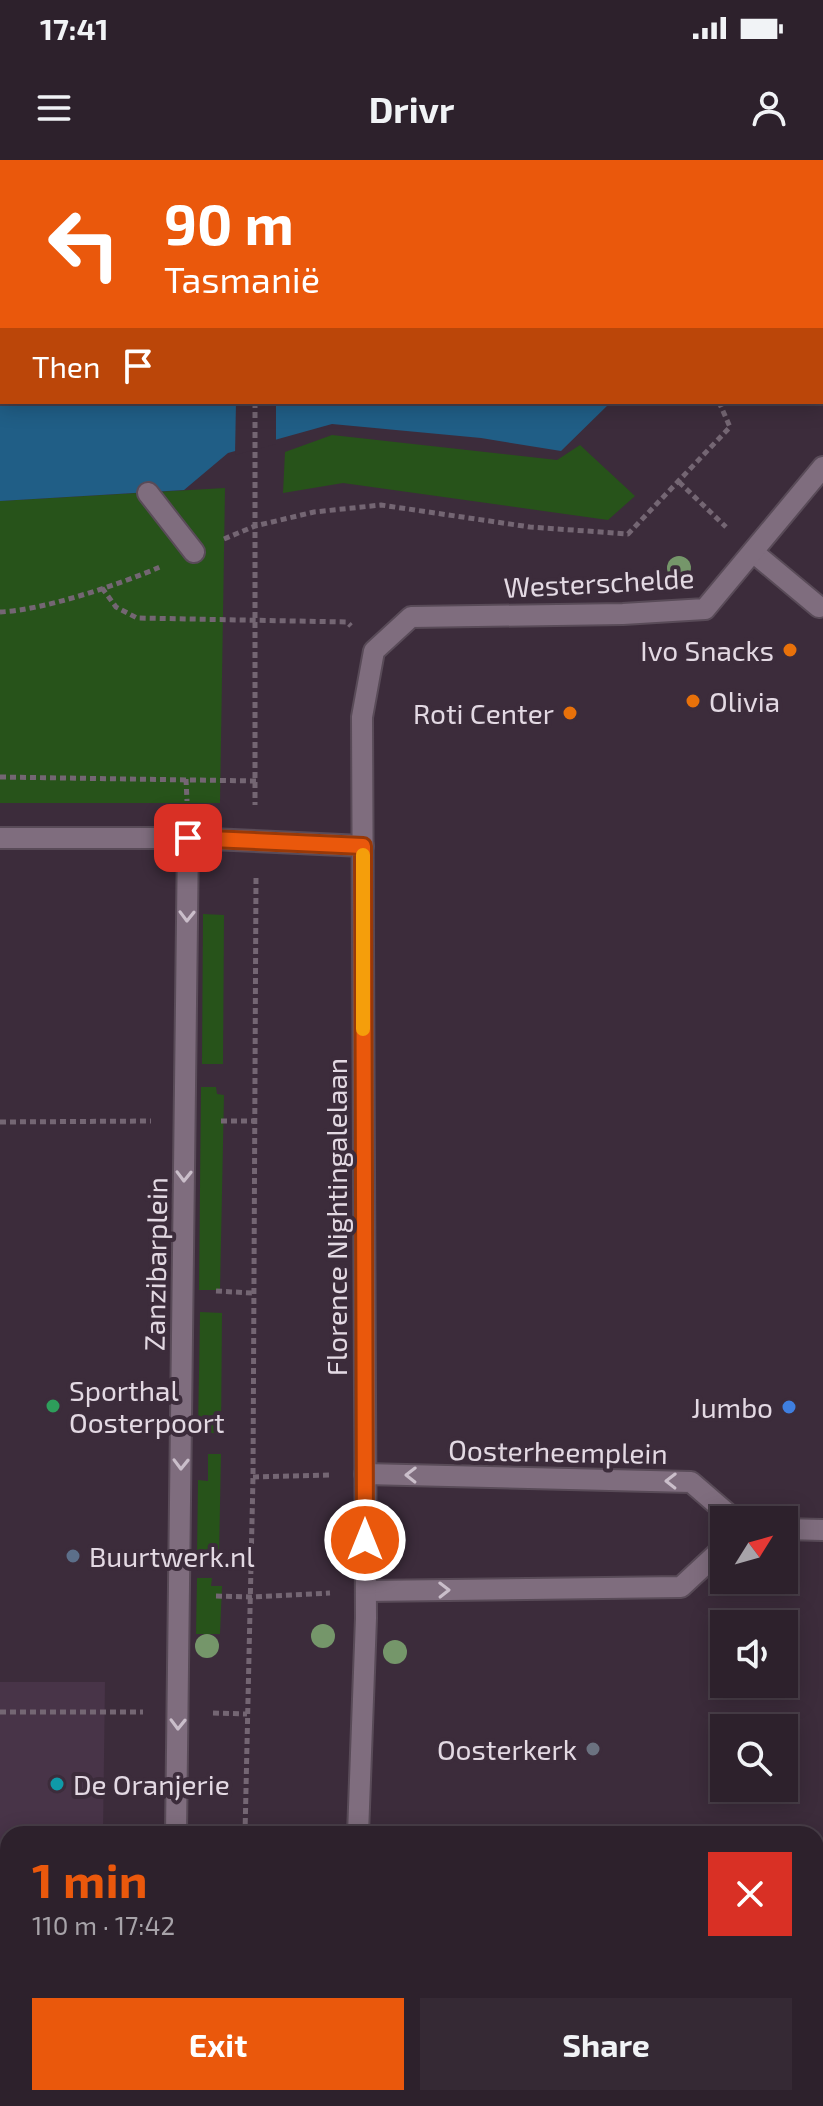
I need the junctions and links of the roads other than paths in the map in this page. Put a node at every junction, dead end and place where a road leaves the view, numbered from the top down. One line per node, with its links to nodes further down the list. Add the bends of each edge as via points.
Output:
1 (823, 467): 4 (street, Westerschelde)
2 (148, 493): 3 (street)
3 (194, 552)
4 (753, 552): 5 (street); 6 (street, Westerschelde, via 705,609)
5 (819, 607)
6 (411, 617): 9 (street, Florence Nightingalelaan, via 374,651 362,717)
7 (0, 838): 8 (street)
8 (188, 838): 9 (street); 16 (street, Zanzibarplein, one-way to 16)
9 (363, 846): 10 (street, Florence Nightingalelaan)
10 (365, 1474): 11 (street, Oosterheemplein, one-way to 10, via 691,1482); 15 (street, Florence Nightingalelaan)
11 (719, 1506)
12 (798, 1529): 13 (street)
13 (823, 1530)
14 (710, 1560): 15 (street, one-way to 14, via 681,1587)
15 (366, 1591): 17 (street, Florence Nightingalelaan)
16 (176, 1826)
17 (358, 1826)

